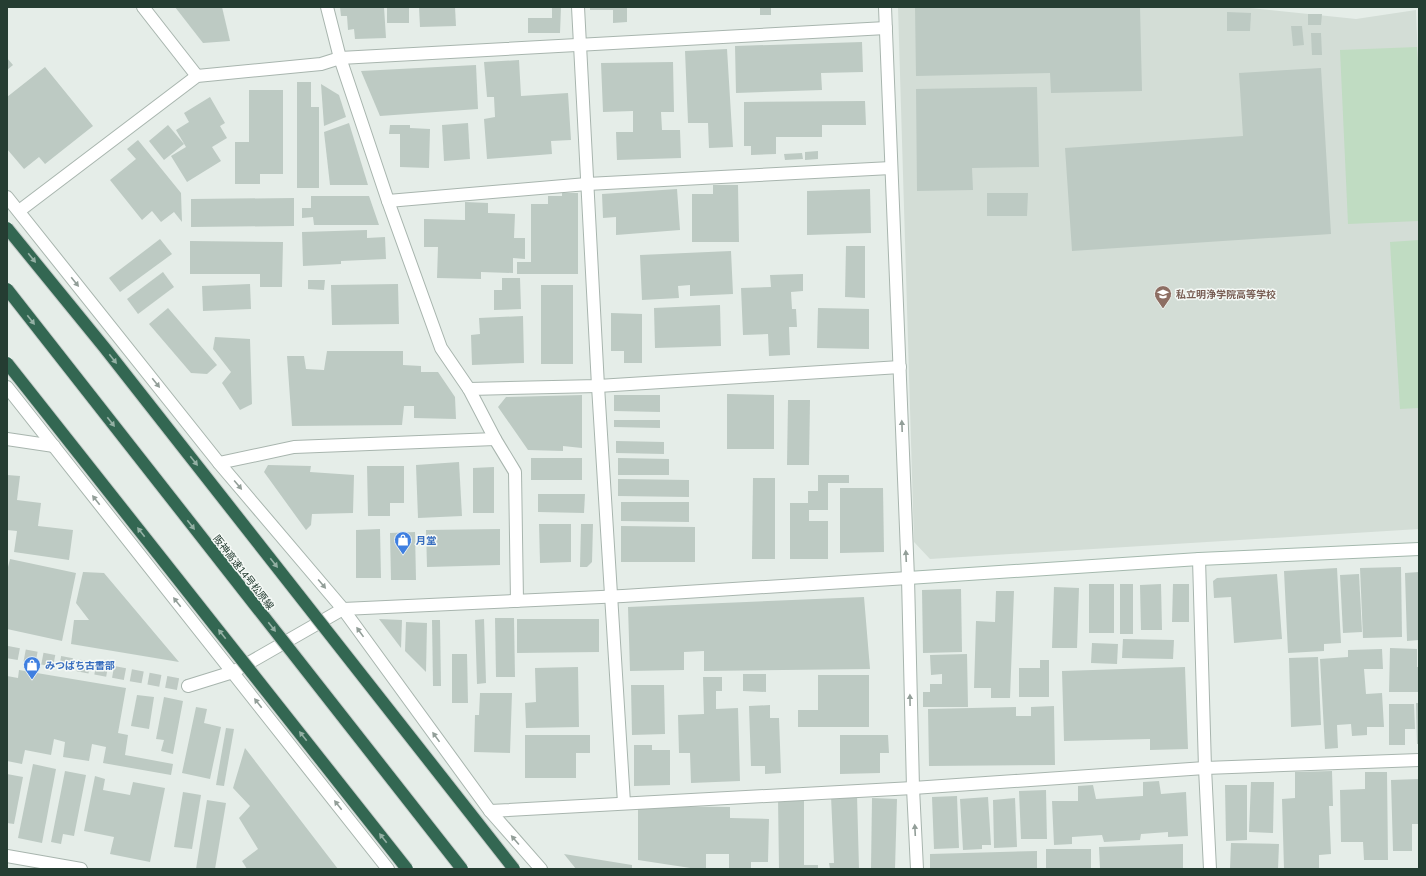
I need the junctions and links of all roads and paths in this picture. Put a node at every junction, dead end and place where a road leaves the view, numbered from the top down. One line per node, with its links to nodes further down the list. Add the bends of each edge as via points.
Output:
1 (143, 7): 8 (street)
2 (327, 7): 7 (street)
3 (578, 7): 6 (street)
4 (885, 7): 5 (street)
5 (886, 28): 6 (street); 9 (street)
6 (580, 46): 7 (street); 10 (street)
7 (340, 58): 8 (street, via 321,64); 12 (street)
8 (198, 76): 13 (street)
9 (891, 168): 10 (street); 17 (street)
10 (587, 184): 12 (street); 18 (street)
11 (7, 197): 13 (street)
12 (388, 201): 20 (street, via 441,348)
13 (19, 211): 24 (street, one-way to 24)
14 (7, 228): 43 (highway, one-way to 43, bridge)
15 (7, 289): 42 (highway, 阪神高速14号松原線, one-way to 42, bridge)
16 (7, 363): 41 (highway, one-way to 16, bridge)
17 (900, 367): 18 (street); 27 (street, one-way to 17)
18 (598, 386): 20 (street); 28 (street)
19 (7, 387): 23 (street)
20 (469, 389): 22 (street)
21 (7, 439): 23 (street)
22 (495, 439): 24 (street, via 294,447); 29 (street, via 516,472)
23 (54, 446): 31 (street, one-way to 23)
24 (219, 463): 30 (street, one-way to 30)
25 (1419, 549): 26 (street)
26 (1199, 559): 27 (street); 34 (street)
27 (908, 578): 28 (street); 35 (street, one-way to 27)
28 (611, 596): 29 (street); 36 (street)
29 (517, 601): 30 (street)
30 (343, 609): 31 (street); 37 (street, one-way to 30)
31 (233, 672): 32 (street); 40 (street, one-way to 31)
32 (188, 686)
33 (1419, 760): 34 (street)
34 (1204, 768): 35 (street); 46 (street)
35 (912, 788): 36 (street); 45 (street, one-way to 35)
36 (624, 803): 37 (street)
37 (490, 811): 44 (street, one-way to 37)
38 (7, 856): 39 (street)
39 (80, 869)
40 (388, 869)
41 (407, 869)
42 (462, 869)
43 (514, 869)
44 (541, 869)
45 (917, 869)
46 (1210, 869)

